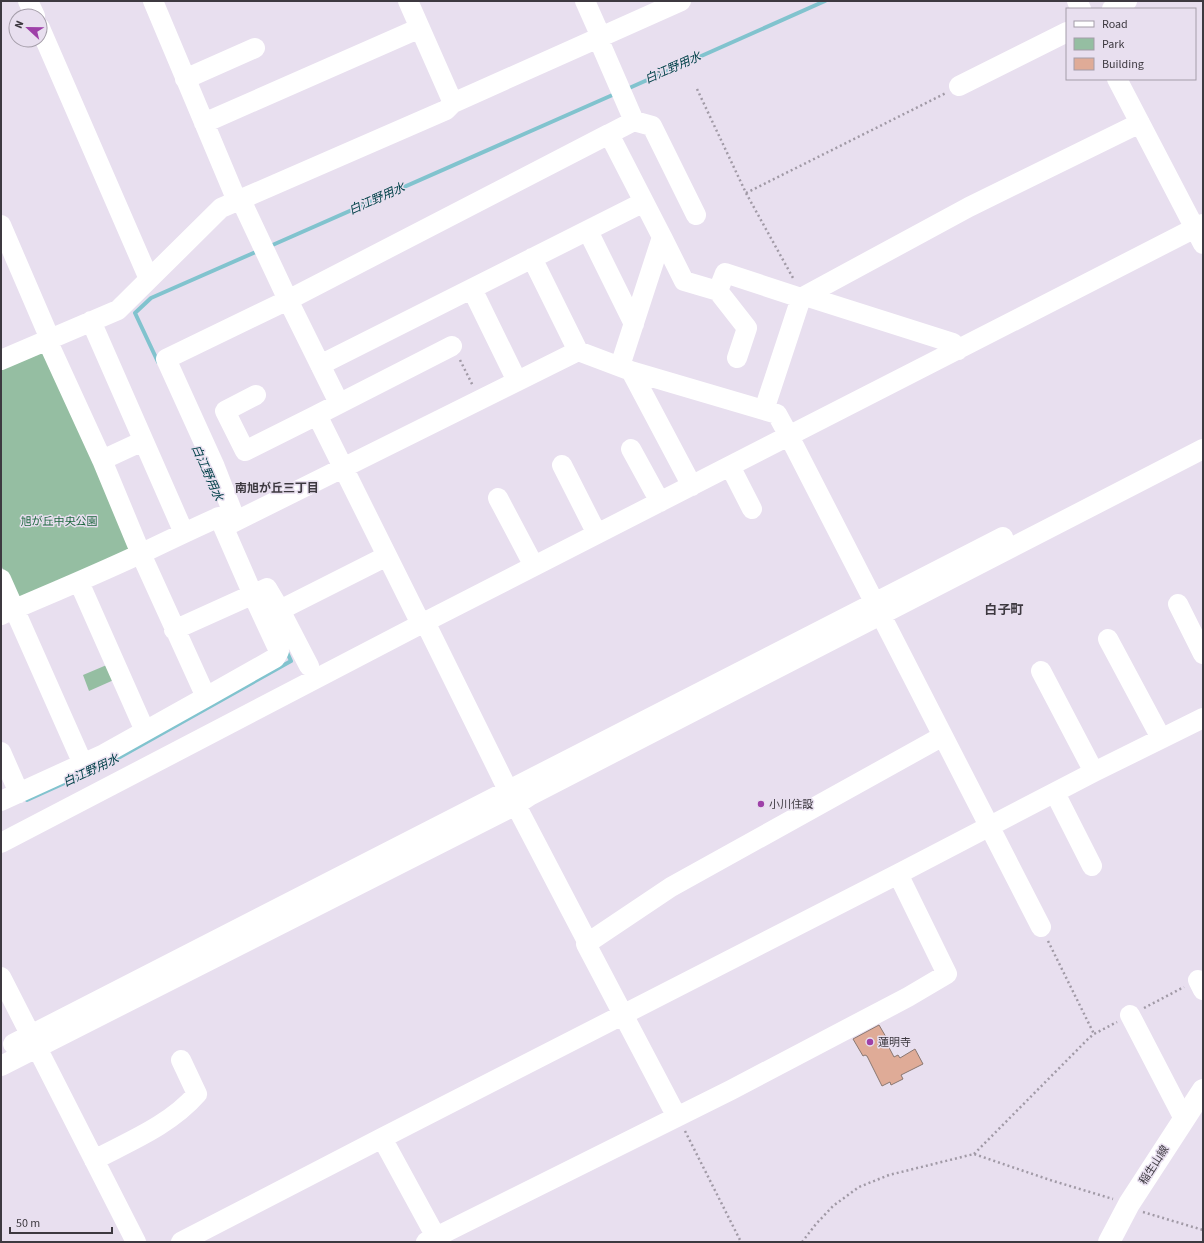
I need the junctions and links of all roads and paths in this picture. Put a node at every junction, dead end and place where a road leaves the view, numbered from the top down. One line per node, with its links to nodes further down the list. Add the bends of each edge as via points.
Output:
1 (152, 1): 12 (street)
2 (409, 1): 7 (street)
3 (585, 1): 9 (street)
4 (681, 1): 9 (street)
5 (1127, 1): 6 (street)
6 (1114, 8)
7 (420, 28): 16 (street); 19 (street)
8 (1066, 32): 14 (street)
9 (599, 38): 16 (street); 17 (street)
10 (48, 46): 30 (street)
11 (255, 48): 12 (street)
12 (185, 79): 19 (street)
13 (1118, 80): 18 (street)
14 (959, 86): 21 (path)
15 (697, 90): 21 (path)
16 (453, 103): 22 (street, via 446,110)
17 (634, 122): 20 (street); 24 (street, via 652,126)
18 (1140, 122): 26 (street); 33 (street, via 969,207)
19 (204, 123): 22 (street)
20 (609, 134): 23 (street); 34 (street)
21 (746, 193): 33 (path)
22 (239, 200): 30 (street, via 221,208); 34 (street)
23 (644, 202): 25 (street); 28 (street)
24 (696, 215)
25 (588, 231): 29 (street); 36 (street)
26 (1200, 232): 39 (street)
27 (3, 237): 37 (street)
28 (662, 237): 32 (street, via 684,281); 36 (street)
29 (532, 258): 31 (street); 40 (street)
30 (149, 278): 35 (street, via 118,310)
31 (472, 289): 43 (street); 45 (street)
32 (718, 291): 33 (street, via 725,273); 41 (street, via 747,328)
33 (803, 297): 39 (street, via 952,343); 49 (street)
34 (288, 300): 43 (street); 64 (street, via 166,359 215,467)
35 (91, 321): 37 (street); 53 (street)
36 (634, 324): 44 (street)
37 (49, 339): 42 (street); 56 (street)
38 (452, 346): 47 (path); 48 (street)
39 (958, 350): 52 (street)
40 (578, 351): 44 (street); 45 (street)
41 (737, 358)
42 (1, 360)
43 (320, 365): 48 (street)
44 (626, 369): 49 (street); 60 (street)
45 (517, 381): 47 (street)
46 (256, 395): 50 (street, via 225,411 245,451)
47 (480, 400): 59 (street)
48 (339, 403): 50 (street)
49 (764, 410): 52 (street, via 777,414)
50 (317, 414): 59 (street)
51 (1203, 435): 74 (street)
52 (789, 436): 58 (street); 74 (street)
53 (143, 441): 56 (street); 65 (street)
54 (631, 449): 62 (street)
55 (1203, 449): 74 (street)
56 (102, 460): 67 (street)
57 (562, 465): 66 (street)
58 (730, 466): 60 (street); 63 (street)
59 (343, 467): 64 (street); 68 (street)
60 (692, 486): 62 (street)
61 (498, 498): 69 (street)
62 (660, 502): 66 (street)
63 (752, 509)
64 (230, 524): 65 (street, via 219,517); 72 (street)
65 (184, 533): 67 (street)
66 (597, 534): 69 (street)
67 (141, 554): 71 (street); 78 (street)
68 (387, 556): 75 (street); 77 (street)
69 (534, 566): 77 (street)
70 (1, 579): 76 (street)
71 (79, 582): 76 (street); 85 (street)
72 (260, 591): 75 (street); 78 (street); 83 (street, via 279,651 275,658)
73 (1178, 604): 80 (street)
74 (878, 609): 86 (street); 93 (street)
75 (280, 610): 81 (street)
76 (8, 612): 89 (street)
77 (423, 623): 93 (street); 95 (street)
78 (174, 630): 83 (street)
79 (1108, 639): 87 (street)
80 (1203, 654)
81 (309, 666)
82 (1041, 671): 90 (street)
83 (206, 697): 85 (street)
84 (1201, 725): 87 (street)
85 (145, 731): 89 (street)
86 (943, 736): 94 (street); 99 (street, via 671,887)
87 (1161, 738): 90 (street)
88 (1, 752): 92 (street)
89 (83, 764): 92 (street)
90 (1094, 772): 91 (street)
91 (1055, 793): 94 (street); 96 (street)
92 (10, 797)
93 (512, 798): 99 (street); 105 (street)
94 (989, 828): 97 (street); 98 (street)
95 (1, 843)
96 (1092, 866)
97 (898, 874): 102 (street); 110 (street, via 947,974 902,1001)
98 (1041, 927): 104 (path)
99 (588, 943): 102 (street, via 586,944)
100 (1, 977): 105 (street)
101 (1200, 985): 103 (path)
102 (623, 1015): 110 (street); 112 (street)
103 (1130, 1015): 104 (path); 111 (street)
104 (1094, 1034): 113 (path)
105 (34, 1041): 106 (street); 108 (street); 114 (street)
106 (1, 1050)
107 (181, 1060): 114 (street, via 197,1094 193,1099 163,1123)
108 (1, 1066)
109 (1203, 1090): 111 (main road, 稲生山線)
110 (677, 1117): 117 (street); 120 (path)
111 (1184, 1119): 115 (main road, 稲生山線)
112 (382, 1138): 117 (street); 119 (street)
113 (974, 1154): 115 (path); 121 (path, via 889,1175 859,1187 833,1206)
114 (94, 1160): 118 (street)
115 (1128, 1206): 116 (path); 122 (main road, 稲生山線)
116 (1203, 1230)
117 (431, 1240)
118 (136, 1242)
119 (181, 1242)
120 (741, 1242)
121 (802, 1242)
122 (1109, 1242)

